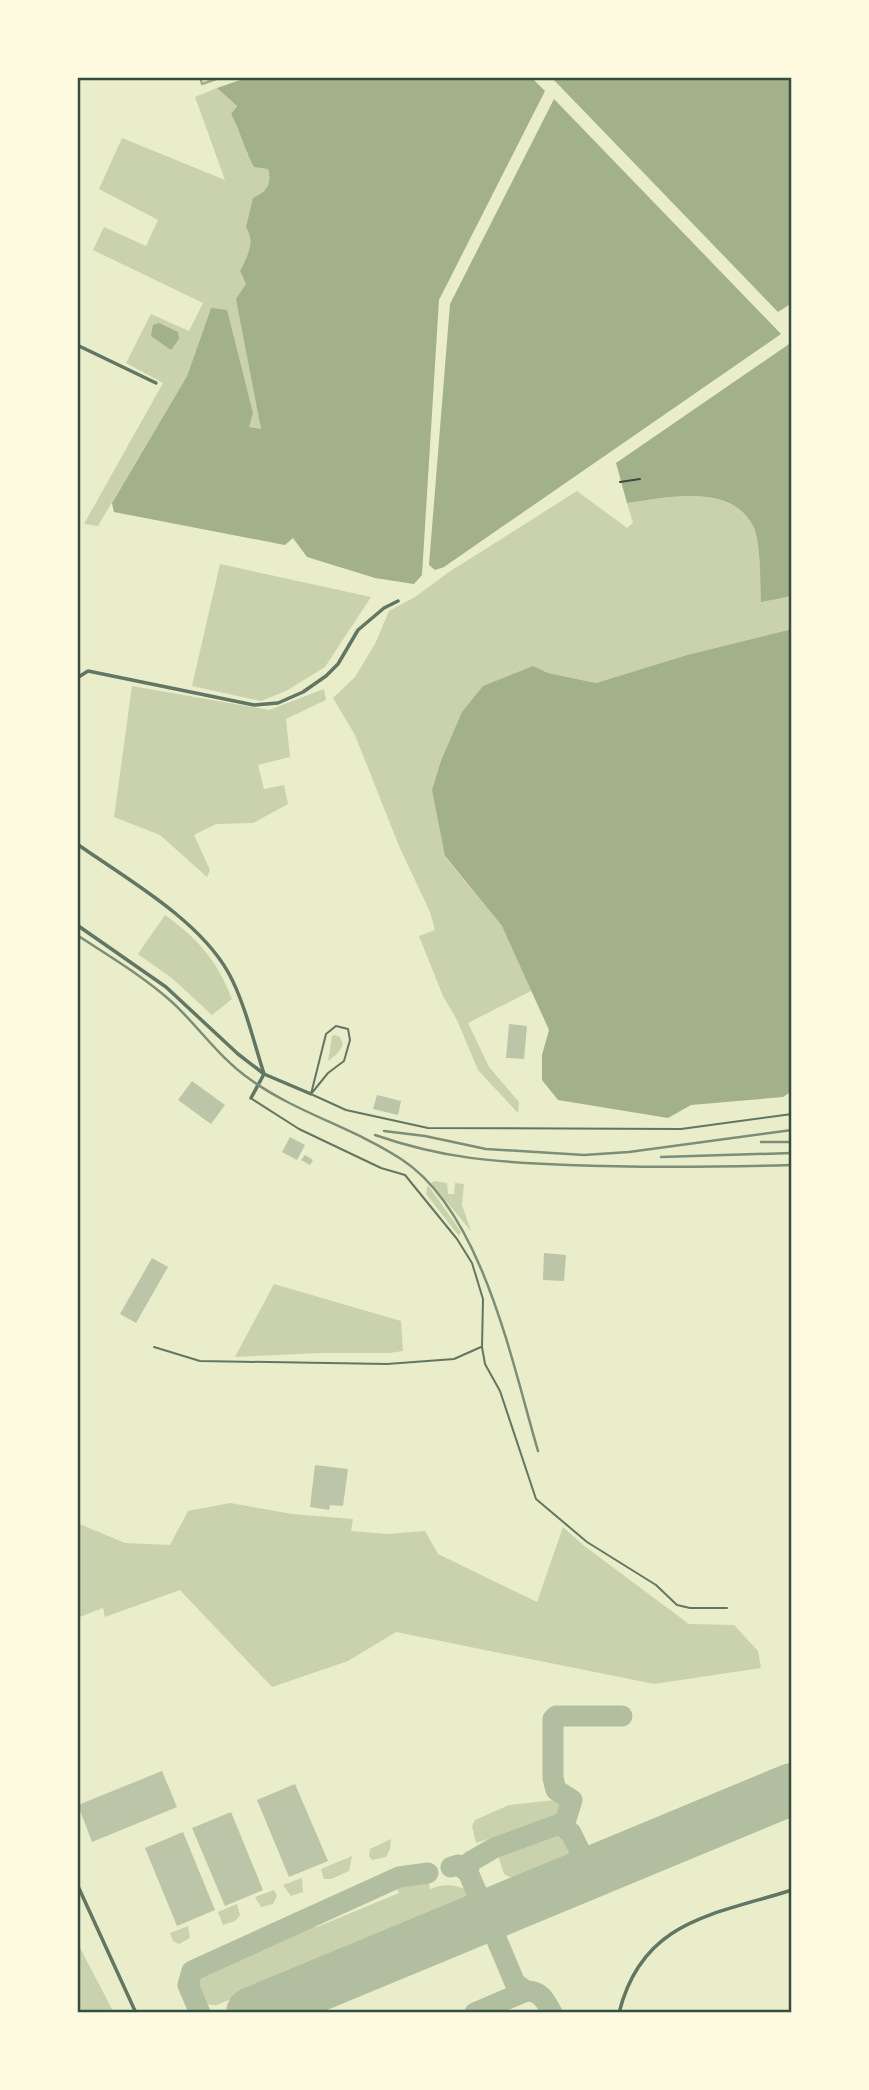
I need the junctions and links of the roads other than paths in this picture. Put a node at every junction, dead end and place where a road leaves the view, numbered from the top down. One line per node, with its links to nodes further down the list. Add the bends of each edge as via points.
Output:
1 (77, 345): 2 (street)
2 (156, 383)
3 (398, 601): 4 (street, via 358,630 326,676 278,703 254,705 88,671)
4 (77, 678)
5 (77, 844): 7 (street, via 195,930 216,953 230,975)
6 (77, 925): 7 (street, via 166,987)
7 (264, 1074): 8 (street); 9 (street)
8 (311, 1094): 8 (lane, via 344,1061 348,1029 336,1026 326,1034); 10 (lane, via 346,1110 428,1128 681,1129)
9 (251, 1098): 12 (lane, via 299,1129 405,1175 472,1263 483,1299)
10 (792, 1114)
11 (154, 1346): 12 (lane, via 200,1361 387,1364 454,1359)
12 (482, 1347): 13 (lane, via 536,1499 587,1542 656,1585 677,1605)
13 (727, 1608)
14 (77, 1884): 16 (street)
15 (792, 1890): 17 (street, via 673,1930 637,1966)
16 (136, 2013)
17 (619, 2013)

